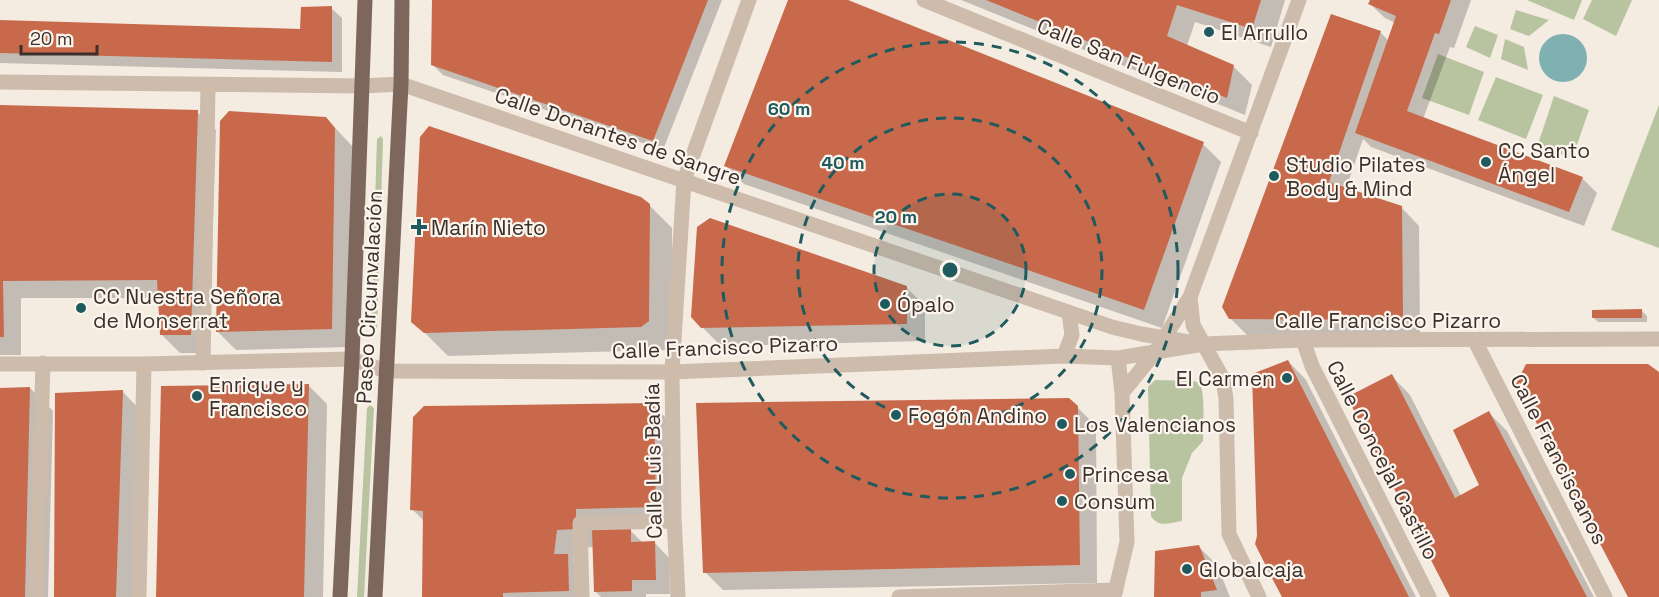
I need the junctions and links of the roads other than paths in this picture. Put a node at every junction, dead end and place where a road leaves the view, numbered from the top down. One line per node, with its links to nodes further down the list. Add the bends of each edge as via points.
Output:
1 (365, 0): 9 (main road, Paseo Circunvalación)
2 (402, 0): 7 (main road, Paseo Circunvalación)
3 (749, 0): 11 (street, Calle Luis Badía)
4 (924, 0): 10 (street, Calle San Fulgencio)
5 (1299, 0): 10 (street)
6 (0, 82): 8 (street, Calle Donantes de Sangre)
7 (400, 84): 9 (street, Calle Donantes de Sangre); 11 (street, Calle Donantes de Sangre); 26 (main road, Paseo Circunvalación)
8 (208, 85): 9 (street, Calle Donantes de Sangre); 23 (street)
9 (362, 86): 21 (main road, Paseo Circunvalación)
10 (1251, 133): 12 (street)
11 (684, 180): 13 (street, Calle Donantes de Sangre); 27 (street, Calle Luis Badía)
12 (1190, 297): 17 (street, via 1193,326); 18 (street)
13 (1069, 312): 18 (street, Calle Donantes de Sangre); 19 (street, via 1072,335)
14 (1659, 339): 16 (street, Calle Francisco Pizarro)
15 (1303, 340): 16 (street, Calle Francisco Pizarro); 17 (street, Calle Francisco Pizarro); 39 (street, Calle Concejal Castillo, via 1312,366)
16 (1475, 341): 40 (street, Calle Franciscanos)
17 (1204, 344): 18 (street, Calle Francisco Pizarro); 38 (street, via 1223,379 1226,399 1229,534)
18 (1160, 345): 20 (street, Calle Francisco Pizarro); 28 (street)
19 (1064, 356): 20 (street, Calle Francisco Pizarro); 27 (street, Calle Francisco Pizarro)
20 (1118, 358): 28 (street)
21 (352, 359): 23 (street); 26 (street, Calle Francisco Pizarro); 33 (main road, Paseo Circunvalación)
22 (43, 363): 24 (street); 25 (street); 31 (street)
23 (203, 363): 25 (street)
24 (0, 364)
25 (144, 364): 32 (street)
26 (386, 371): 27 (street, Calle Francisco Pizarro); 34 (main road, Paseo Circunvalación)
27 (672, 372): 29 (street, Calle Luis Badía)
28 (1122, 393): 30 (street, via 1127,542)
29 (674, 521): 35 (street, via 580,523); 36 (street, Calle Luis Badía)
30 (1115, 594): 37 (street)
31 (36, 597)
32 (140, 597)
33 (340, 597)
34 (375, 597)
35 (582, 597)
36 (678, 597)
37 (899, 597)
38 (1259, 597)
39 (1429, 597)
40 (1605, 597)

